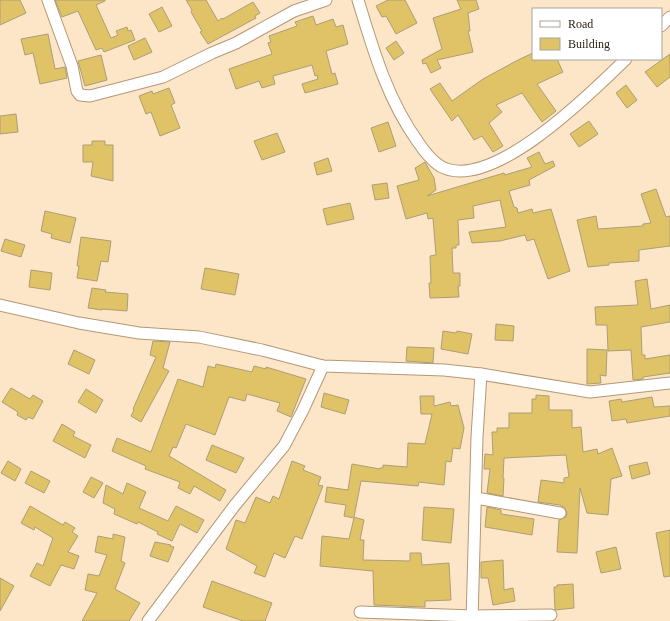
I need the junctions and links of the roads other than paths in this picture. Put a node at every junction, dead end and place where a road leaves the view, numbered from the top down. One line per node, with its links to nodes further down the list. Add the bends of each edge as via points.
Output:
1 (48, 0): 2 (street, via 72,66 77,91 80,95 90,96 163,77 236,43 294,11)
2 (326, 0)
3 (358, 0): 6 (street, via 379,67 396,107 428,156 441,166 456,170 473,170 513,154 555,124)
4 (670, 17): 5 (street)
5 (662, 25)
6 (625, 60)
7 (0, 305): 8 (street, via 79,323 139,333 199,337)
8 (323, 366): 9 (street, via 444,370); 16 (street, via 284,446 235,505)
9 (481, 374): 10 (street, via 590,392); 11 (street)
10 (670, 383)
11 (476, 498): 12 (street); 15 (street)
12 (560, 513)
13 (360, 612): 15 (street)
14 (550, 615): 15 (street)
15 (472, 619)
16 (148, 621)

